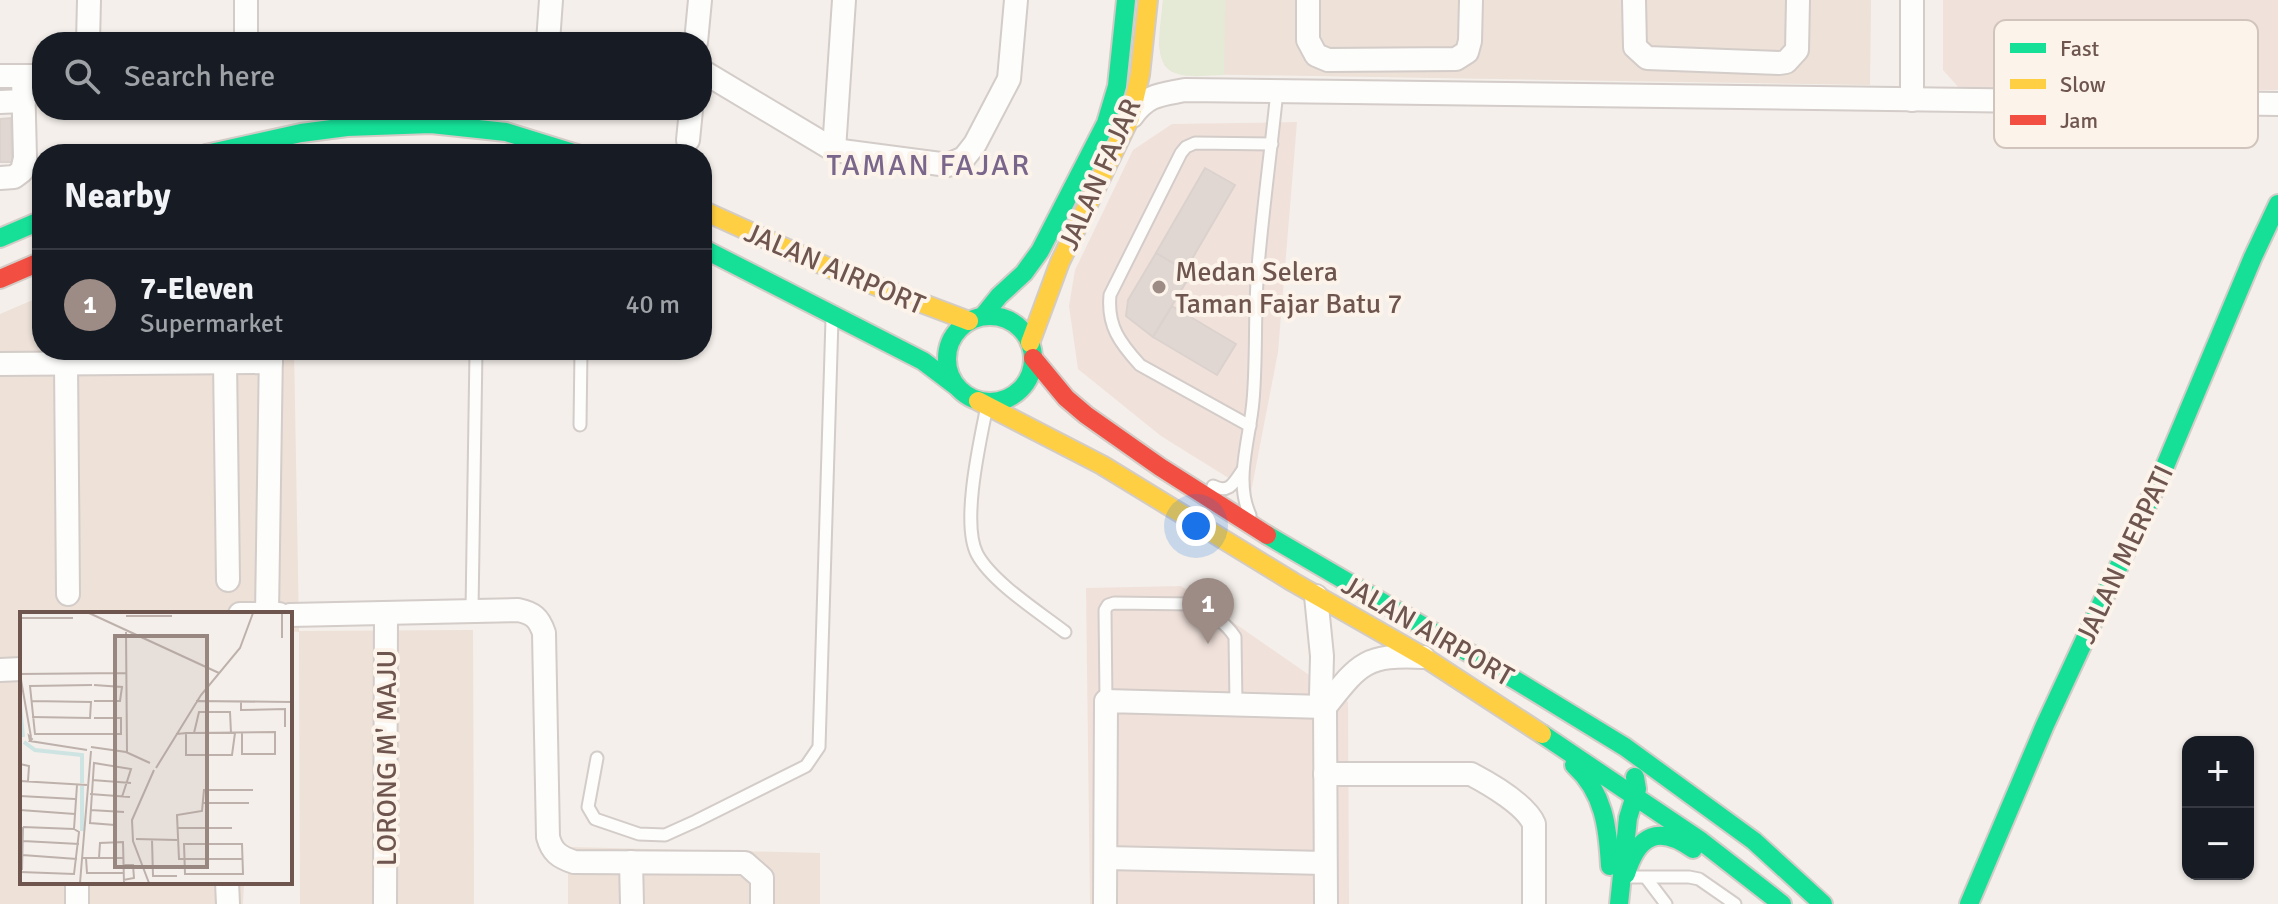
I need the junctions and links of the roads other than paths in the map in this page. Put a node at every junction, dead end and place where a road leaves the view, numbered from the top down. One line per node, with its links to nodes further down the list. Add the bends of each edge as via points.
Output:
1 (89, 0): 14 (street)
2 (246, 0): 15 (street)
3 (551, 0): 16 (street)
4 (700, 0): 17 (street)
5 (844, 0): 37 (street)
6 (1016, 0): 37 (street, via 1009,79 964,158 948,165)
7 (1126, 0): 49 (main road, JALAN FAJAR, via 1117,86 1106,123 1040,251)
8 (1148, 0): 18 (main road, JALAN FAJAR)
9 (1308, 0): 10 (street, via 1308,40 1316,55 1328,60 1456,59 1467,52 1470,41)
10 (1471, 0)
11 (1634, 0): 12 (street, via 1635,47 1655,60 1779,63 1793,57 1798,42)
12 (1798, 0)
13 (1912, 0): 25 (street)
14 (88, 32)
15 (246, 32)
16 (549, 32)
17 (697, 32)
18 (1143, 50): 23 (street, via 1159,76); 31 (main road, JALAN FAJAR)
19 (0, 76): 20 (street)
20 (32, 76)
21 (712, 77): 37 (street)
22 (32, 79): 26 (street)
23 (1185, 90): 24 (street); 31 (street, via 1152,96)
24 (1277, 91): 25 (street); 36 (lane)
25 (1912, 100): 27 (street)
26 (24, 101): 28 (street); 38 (street, via 22,171)
27 (1994, 101)
28 (0, 102)
29 (2258, 104): 30 (street)
30 (2278, 104)
31 (1130, 118): 50 (main road, JALAN FAJAR, via 1060,262)
32 (690, 120): 33 (street)
33 (688, 140)
34 (251, 144): 35 (main road, via 347,127 431,124 506,132)
35 (545, 144)
36 (1272, 144): 63 (lane, via 1258,269); 63 (lane, via 1186,147 1110,295 1108,312 1140,365)
37 (834, 150)
38 (0, 178)
39 (2278, 204): 105 (main road, JALAN MERPATI)
40 (712, 215): 49 (main road, JALAN AIRPORT, via 919,305)
41 (32, 221): 43 (street)
42 (32, 223): 44 (main road)
43 (0, 230)
44 (0, 238)
45 (712, 253): 48 (main road, JALAN AIRPORT)
46 (32, 265): 47 (main road)
47 (0, 279)
48 (832, 314): 60 (main road, JALAN AIRPORT, via 923,361); 83 (lane, via 819,747 806,766 665,835 639,834 595,819 588,807)
49 (976, 319): 50 (main road, via 1011,321 1023,331); 60 (main road, via 957,331 950,343 947,358)
50 (1032, 351): 61 (main road, via 1028,378 1016,394); 64 (main road, JALAN AIRPORT, via 1066,398)
51 (93, 360): 59 (street)
52 (209, 360): 57 (street)
53 (240, 360): 57 (street)
54 (271, 360): 72 (street)
55 (476, 360): 71 (lane)
56 (581, 360): 62 (lane)
57 (225, 362): 67 (street)
58 (0, 364): 59 (street)
59 (66, 364): 68 (street)
60 (956, 386): 61 (main road)
61 (983, 403): 69 (main road, JALAN AIRPORT, via 1102,465); 75 (lane, via 971,526 976,551 989,570)
62 (580, 425)
63 (1250, 426): 65 (lane)
64 (1160, 467): 65 (lane, via 1224,490); 66 (main road, JALAN AIRPORT)
65 (1242, 470): 66 (lane, via 1246,506)
66 (1263, 532): 70 (main road, JALAN AIRPORT)
67 (228, 580)
68 (68, 594)
69 (1316, 596): 76 (main road, JALAN AIRPORT); 81 (street)
70 (1380, 601): 85 (main road, via 1444,655 1622,759 1637,779); 104 (main road, JALAN AIRPORT, via 1625,747 1754,841)
71 (472, 611): 73 (street); 87 (street, via 529,612 544,633 551,847 574,862)
72 (274, 612)
73 (386, 613): 74 (street); 93 (street, LORONG M' MAJU)
74 (292, 615)
75 (1065, 632)
76 (1424, 657): 81 (street, via 1370,661); 82 (main road, JALAN AIRPORT)
77 (20, 669): 78 (street)
78 (0, 670)
79 (1106, 701): 80 (street); 80 (lane, via 1108,605 1193,604 1235,637); 86 (street)
80 (1236, 704): 81 (street)
81 (1325, 707): 84 (street)
82 (1502, 708): 85 (main road, JALAN AIRPORT); 99 (main road, via 1515,727 1590,778 1607,833)
83 (597, 758)
84 (1325, 774): 88 (street); 98 (street, via 1471,774 1482,780 1530,814)
85 (1634, 794): 99 (main road); 103 (main road, JALAN AIRPORT)
86 (1106, 858): 88 (street); 96 (street)
87 (631, 862): 94 (street); 95 (street, via 745,863 762,878)
88 (1325, 863): 97 (street)
89 (1626, 877): 90 (lane); 99 (main road); 102 (main road, via 1631,857 1643,842 1678,838)
90 (1647, 879): 100 (lane); 101 (lane, via 1699,879)
91 (227, 884): 92 (street)
92 (228, 904)
93 (385, 904)
94 (632, 904)
95 (762, 904)
96 (1105, 904)
97 (1326, 904)
98 (1534, 904)
99 (1617, 904)
100 (1666, 904)
101 (1735, 904)
102 (1770, 904)
103 (1782, 904)
104 (1823, 904)
105 (1969, 904)

